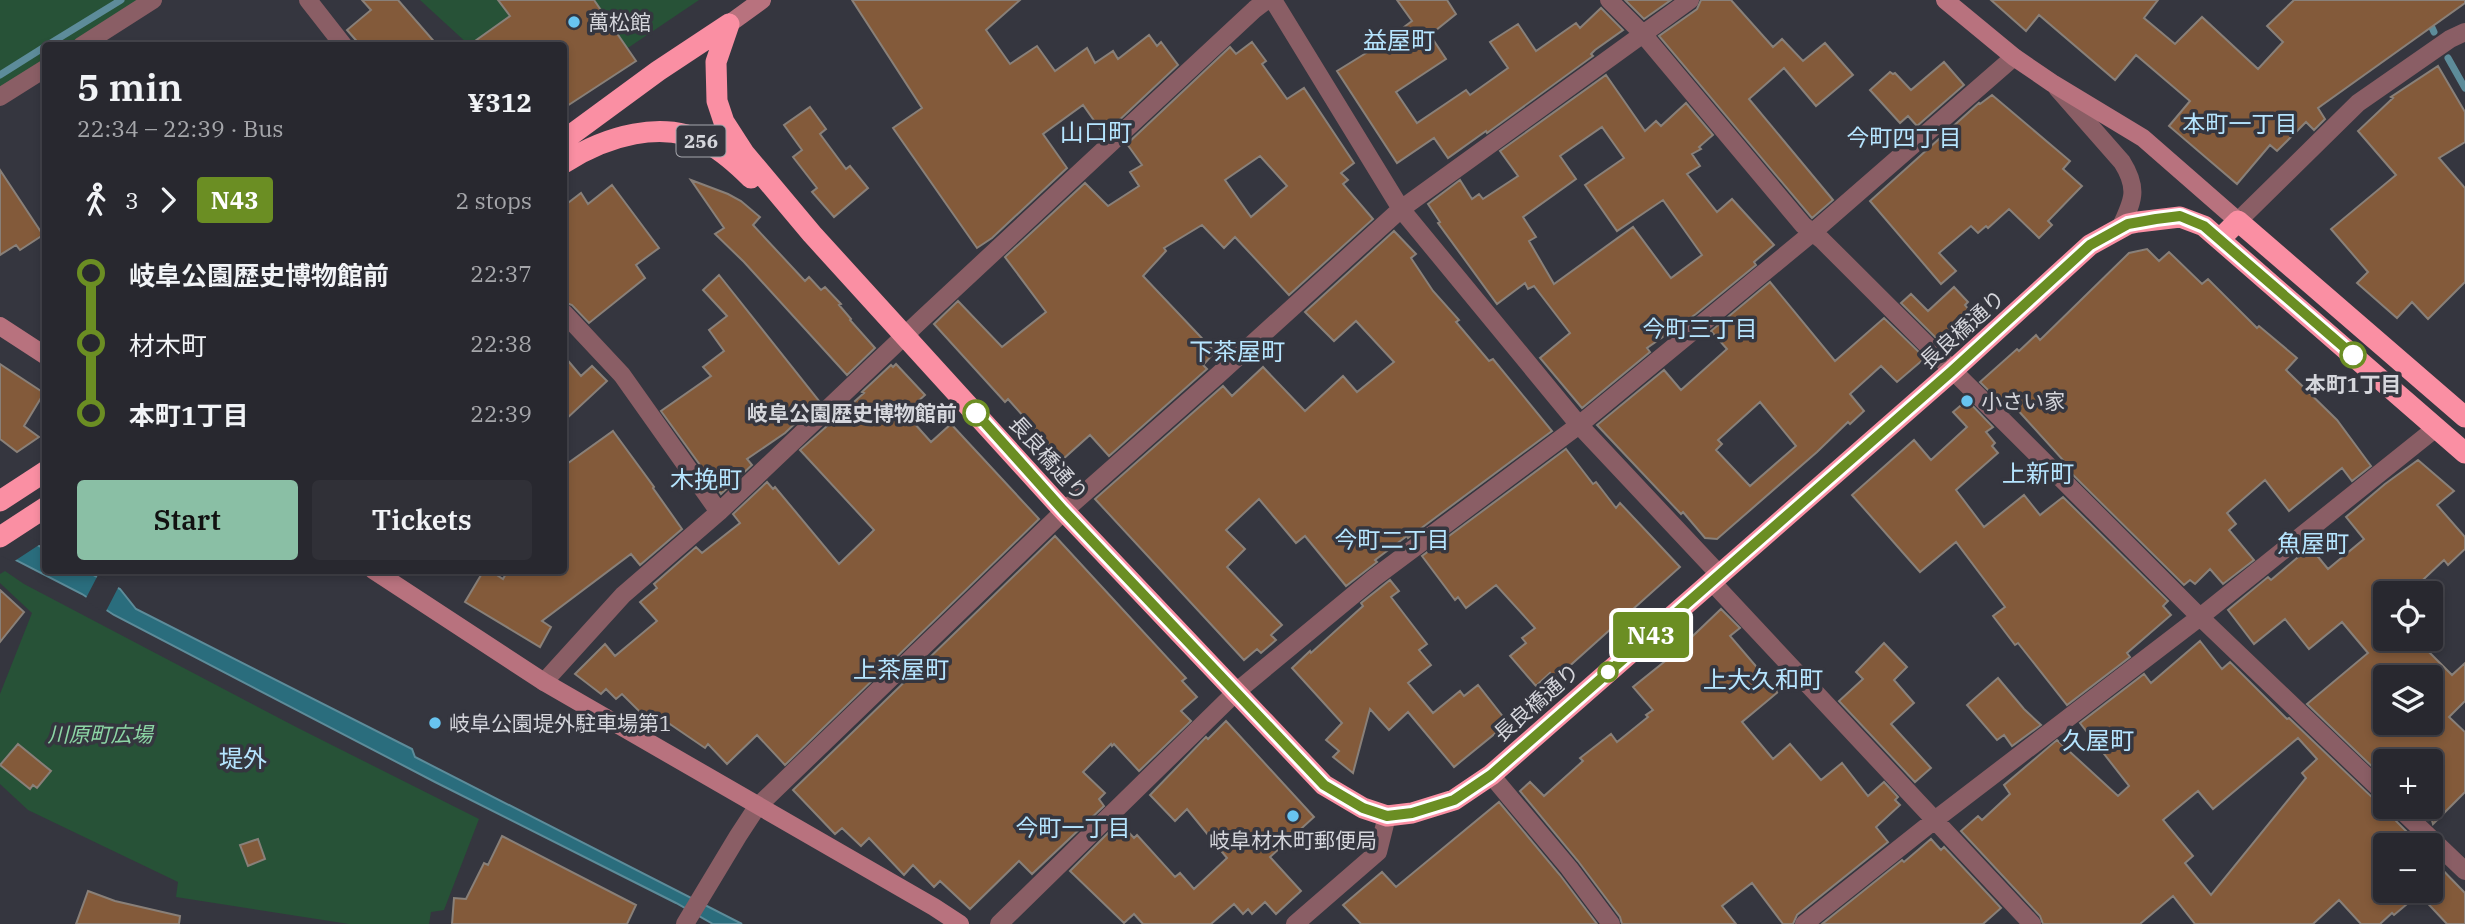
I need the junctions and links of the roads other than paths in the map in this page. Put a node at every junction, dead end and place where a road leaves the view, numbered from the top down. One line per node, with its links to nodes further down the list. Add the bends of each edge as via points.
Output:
1 (153, 0): 12 (street)
2 (308, 0): 13 (street)
3 (762, 0): 9 (street)
4 (1267, 0): 28 (street)
5 (1273, 0): 20 (street)
6 (1609, 0): 11 (street)
7 (1690, 0): 11 (street)
8 (1945, 0): 14 (street)
9 (729, 24): 18 (highway); 24 (highway, 長良橋通り / 256, via 716,62 717,102 724,122)
10 (2465, 32): 21 (street, via 2358,103)
11 (1642, 33): 20 (street); 23 (street)
12 (87, 42)
13 (341, 42)
14 (2014, 57): 16 (street); 23 (street)
15 (42, 71): 17 (street)
16 (2052, 83): 21 (street, via 2143,138); 22 (street, via 2130,175 2132,203)
17 (0, 97)
18 (567, 138)
19 (567, 161): 24 (highway, 長良橋通り / 256, via 628,135 681,134 708,143 732,160)
20 (1401, 209): 32 (street); 38 (street)
21 (2238, 221): 25 (highway); 31 (highway)
22 (2120, 228): 25 (highway, 長良橋通り, via 2180,216); 30 (highway, 長良橋通り, via 2090,245)
23 (1812, 233): 30 (street); 32 (street)
24 (812, 234): 28 (highway, 長良橋通り / 256)
25 (2221, 238): 33 (highway, 長良橋通り)
26 (567, 316): 39 (street, via 622,375)
27 (0, 326): 29 (street)
28 (906, 335): 38 (highway, 長良橋通り / 256); 39 (street)
29 (42, 353)
30 (1952, 371): 42 (highway, 長良橋通り); 43 (street)
31 (2465, 417)
32 (1579, 425): 42 (street); 45 (street, via 1374,579)
33 (2436, 428): 34 (highway, 長良橋通り); 43 (street)
34 (2465, 453)
35 (41, 475): 36 (highway)
36 (0, 501)
37 (42, 510): 40 (highway)
38 (1063, 510): 45 (highway, 長良橋通り / 256); 48 (street)
39 (719, 512): 44 (street, via 623,595)
40 (0, 537)
41 (379, 574): 44 (street)
42 (1715, 578): 46 (highway, 長良橋通り); 50 (street)
43 (2200, 617): 47 (street); 50 (street)
44 (544, 682): 48 (street)
45 (1236, 692): 49 (highway, 長良橋通り / 256, via 1324,785); 55 (street)
46 (1491, 775): 49 (highway, 長良橋通り, via 1454,800); 57 (street)
47 (2373, 783)
48 (757, 807): 53 (street); 54 (street)
49 (1387, 816): 56 (street, via 1378,852)
50 (1936, 819): 58 (street); 59 (street)
51 (2411, 819): 52 (street)
52 (2465, 871)
53 (685, 924)
54 (960, 924)
55 (999, 924)
56 (1295, 924)
57 (1611, 924)
58 (1804, 924)
59 (2032, 924)

